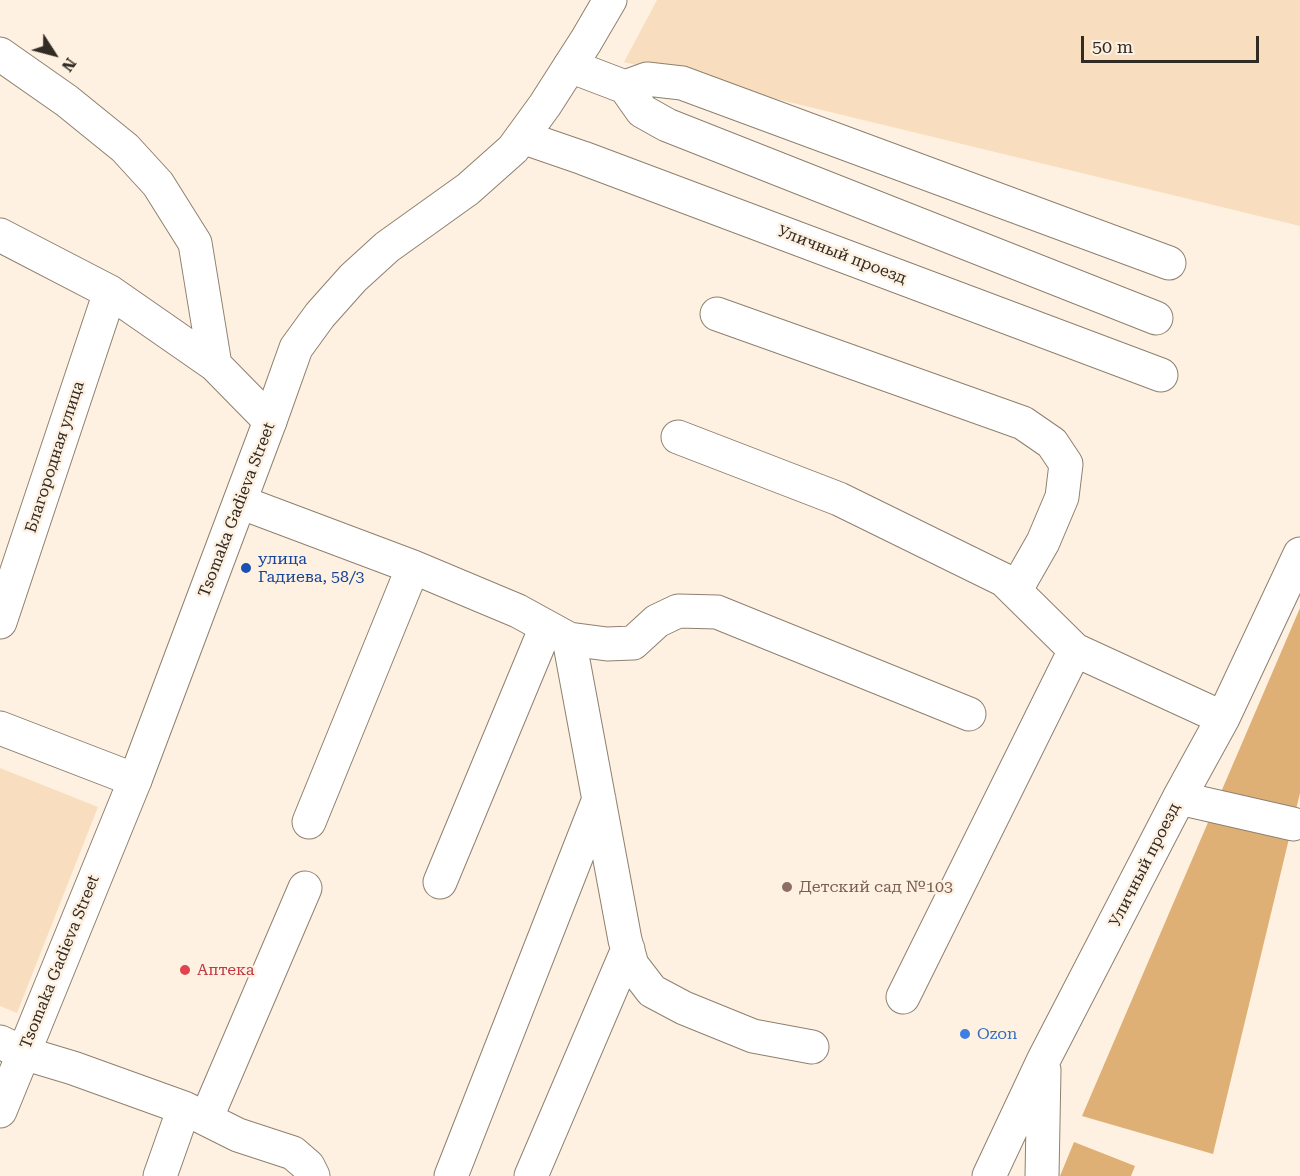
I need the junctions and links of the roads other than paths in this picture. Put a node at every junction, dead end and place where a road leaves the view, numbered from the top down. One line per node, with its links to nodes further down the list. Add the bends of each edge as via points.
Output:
1 (610, 0): 3 (street, Tsomaka Gadieva Street)
2 (0, 54): 11 (street, via 68,101 125,148 158,184 195,243)
3 (570, 66): 4 (street); 5 (street, Tsomaka Gadieva Street)
4 (625, 87): 7 (street, via 647,79 682,83); 10 (street, via 642,111 667,125)
5 (522, 137): 12 (street, Уличный проезд); 13 (street, Tsomaka Gadieva Street, via 468,189 387,247 320,315 297,348)
6 (0, 234): 8 (street)
7 (1168, 263)
8 (110, 292): 11 (street); 19 (street, Благородная улица)
9 (717, 314): 18 (street, via 1023,423 1052,443 1066,464 1062,497 1043,542)
10 (1156, 318)
11 (215, 365): 13 (street)
12 (1161, 375)
13 (270, 422): 15 (street, Tsomaka Gadieva Street)
14 (678, 437): 18 (street, via 839,499 1004,580)
15 (240, 502): 17 (street); 25 (street, Tsomaka Gadieva Street)
16 (1300, 554): 23 (street, Уличный проезд)
17 (413, 567): 20 (street, via 518,611); 28 (street)
18 (1015, 591): 21 (street)
19 (0, 622)
20 (557, 633): 22 (street, via 606,644 633,643 657,621 678,611 717,612); 27 (street); 30 (street)
21 (1074, 650): 23 (street); 33 (street)
22 (969, 714)
23 (1223, 718): 26 (street, Уличный проезд)
24 (0, 728): 25 (street)
25 (135, 780): 35 (street, Tsomaka Gadieva Street)
26 (1179, 798): 29 (street); 36 (street, Уличный проезд)
27 (599, 799): 32 (street); 41 (street)
28 (309, 822)
29 (1293, 824)
30 (440, 882)
31 (305, 888): 38 (street)
32 (628, 949): 34 (street, via 632,965 652,991 753,1036); 42 (street)
33 (903, 998)
34 (812, 1047)
35 (12, 1048): 37 (street, Tsomaka Gadieva Street); 38 (street)
36 (1044, 1059): 43 (street, Уличный проезд); 44 (street)
37 (0, 1111)
38 (195, 1113): 39 (street); 40 (street, via 238,1135 293,1154 308,1166)
39 (159, 1176)
40 (313, 1176)
41 (452, 1176)
42 (531, 1176)
43 (989, 1176)
44 (1042, 1176)

